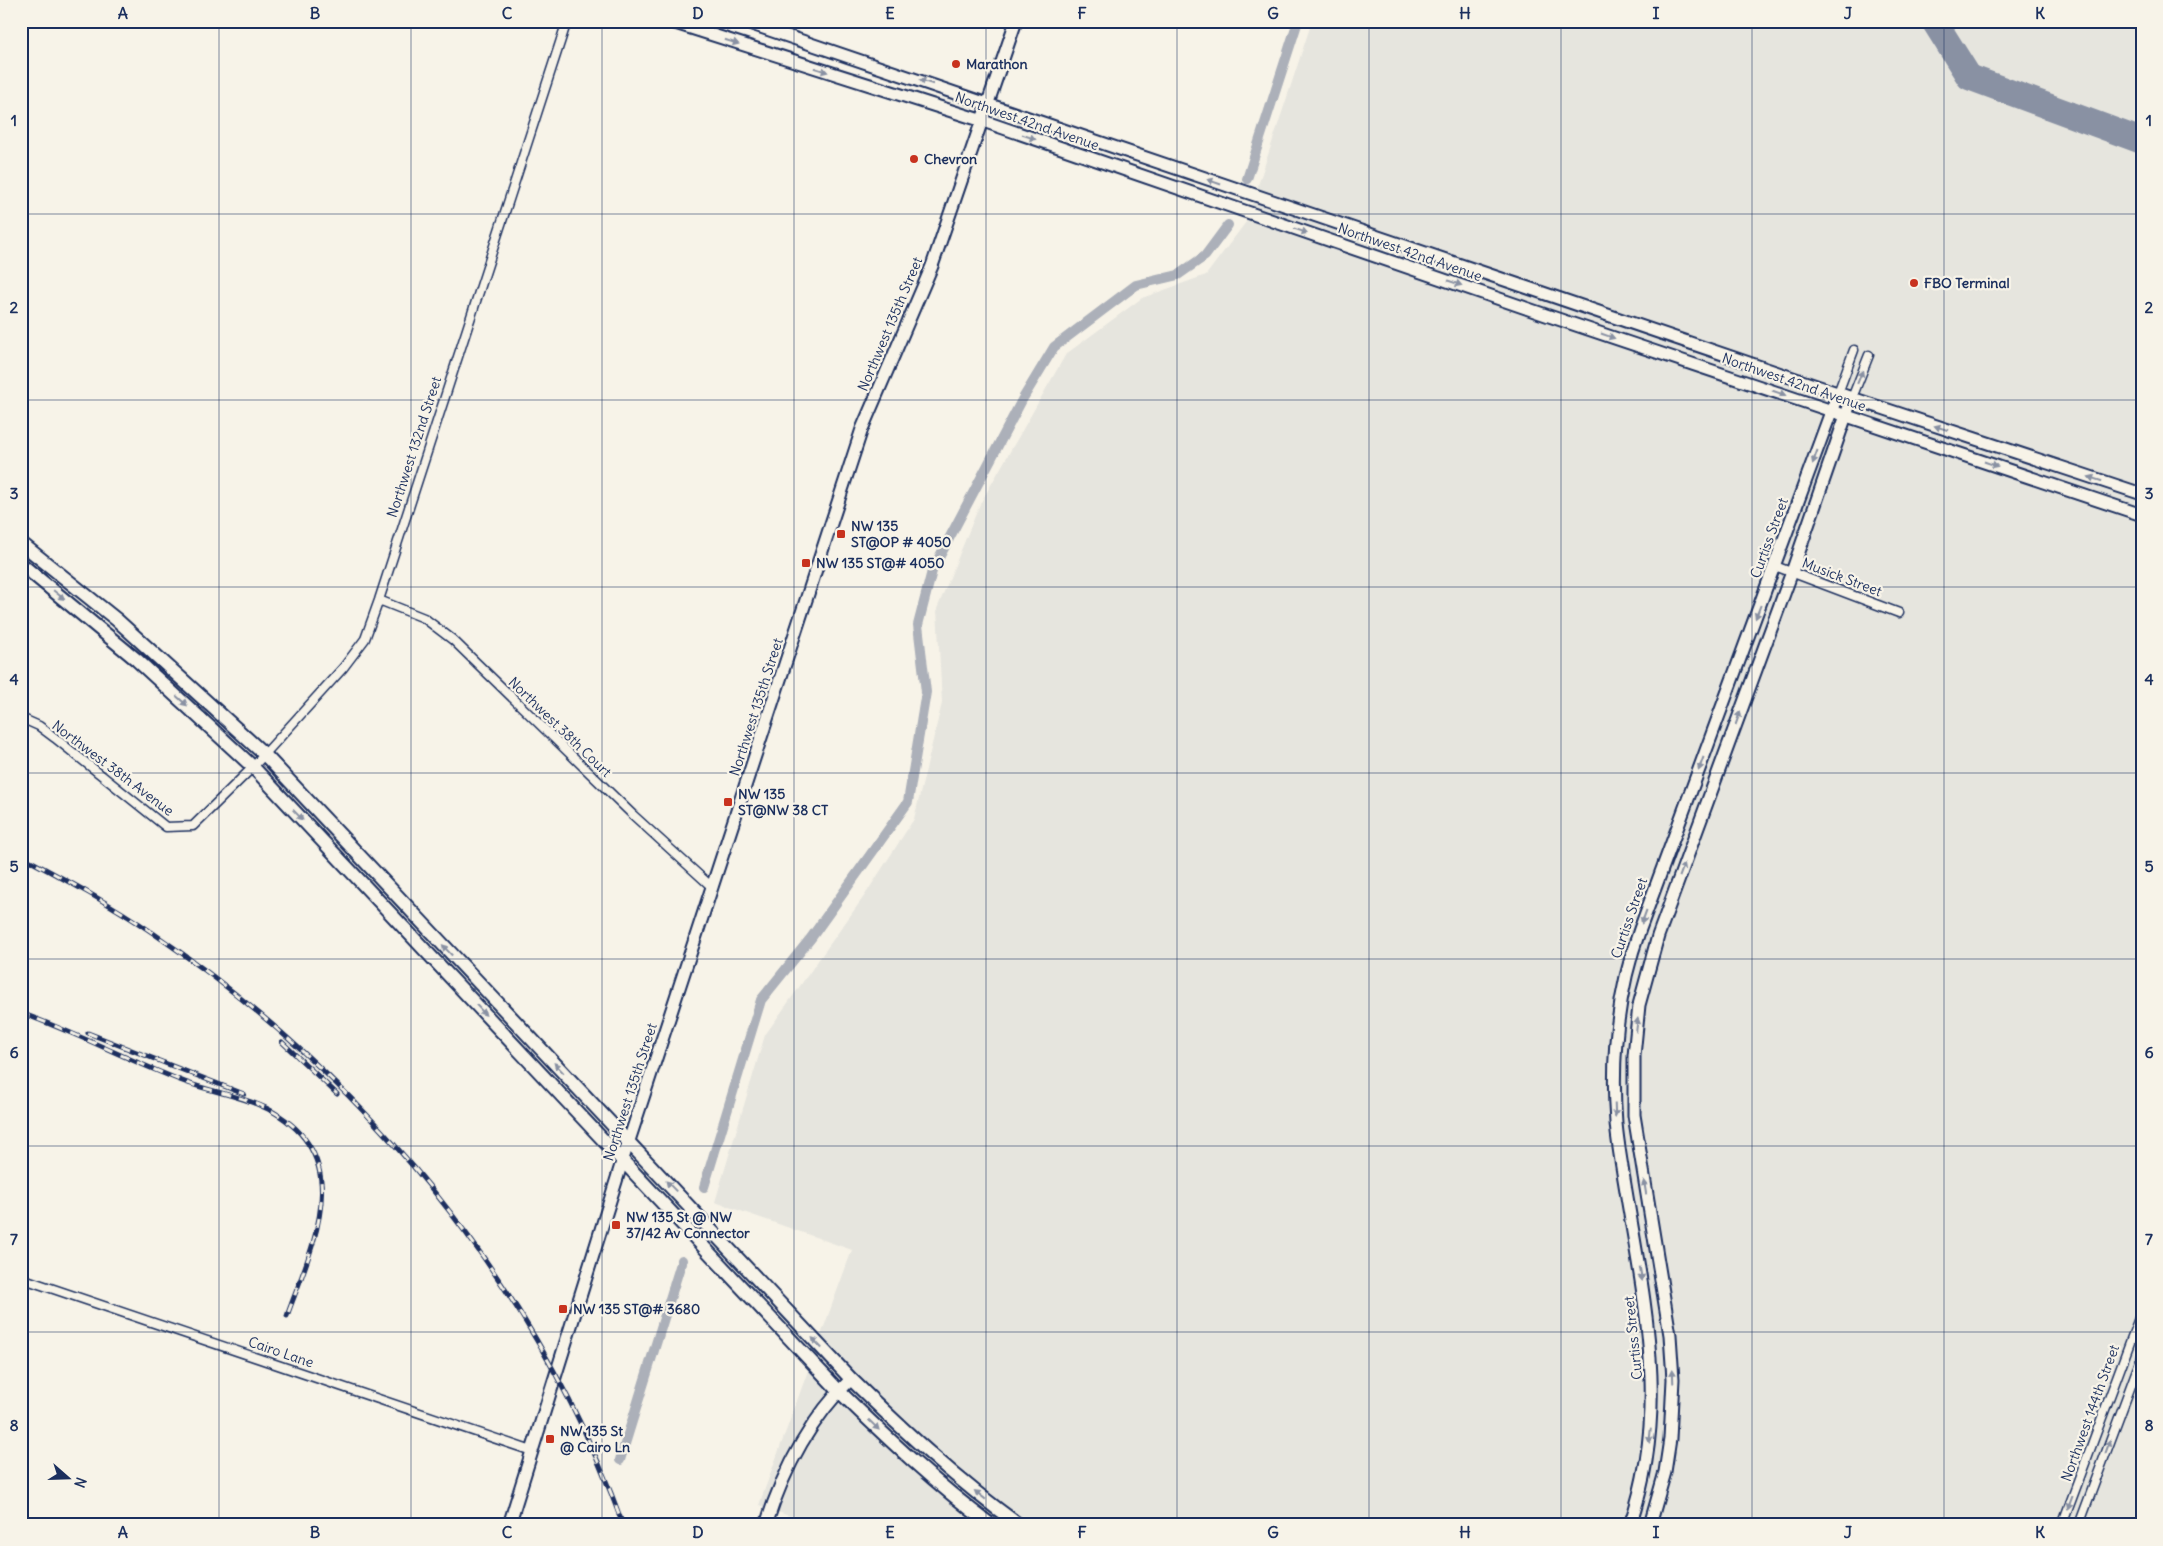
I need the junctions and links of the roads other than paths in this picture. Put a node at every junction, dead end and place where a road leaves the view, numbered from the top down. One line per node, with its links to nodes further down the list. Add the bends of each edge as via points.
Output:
1 (567, 21): 24 (street, Northwest 132nd Street)
2 (669, 21): 5 (street, Northwest 42nd Avenue)
3 (743, 21): 6 (street, Northwest 42nd Avenue, one-way to 3)
4 (1016, 21): 6 (street, Northwest 135th Street)
5 (690, 25): 7 (street, Northwest 42nd Avenue, one-way to 7)
6 (989, 105): 7 (street, Northwest 135th Street); 8 (street, Northwest 42nd Avenue, one-way to 6)
7 (983, 121): 9 (street, Northwest 42nd Avenue, one-way to 9); 30 (street, Northwest 135th Street, via 932,266 862,429)
8 (1260, 198): 9 (street); 10 (street, Northwest 42nd Avenue)
9 (1255, 215): 11 (street, Northwest 42nd Avenue, one-way to 11)
10 (1553, 296): 11 (street); 14 (street, Northwest 42nd Avenue)
11 (1546, 315): 16 (street, Northwest 42nd Avenue, one-way to 16)
12 (1854, 350): 14 (street, Curtiss Street)
13 (1869, 356): 15 (street, one-way to 13)
14 (1838, 393): 15 (street, Northwest 42nd Avenue); 16 (street, Curtiss Street)
15 (1852, 398): 17 (street); 18 (street, Northwest 42nd Avenue, one-way to 15)
16 (1831, 411): 17 (street, Northwest 42nd Avenue); 22 (street, Curtiss Street, one-way to 22)
17 (1845, 416): 19 (street, Northwest 42nd Avenue, one-way to 19); 23 (street)
18 (2142, 494)
19 (2142, 515)
20 (21, 543): 27 (main road, via 117,620)
21 (21, 564): 28 (main road, one-way to 28, via 137,660)
22 (1775, 566): 23 (street, Musick Street); 31 (street, Curtiss Street, one-way to 31, via 1631,952 1618,1028)
23 (1792, 572): 25 (street, Musick Street); 32 (street, one-way to 23, via 1636,1029 1650,958)
24 (379, 600): 27 (street, Northwest 132nd Street, via 365,639 343,668); 30 (street, Northwest 38th Court, via 424,618 453,640)
25 (1899, 613)
26 (21, 718): 29 (street, Northwest 38th Avenue, via 55,738 166,827)
27 (264, 754): 28 (street, Northwest 132nd Street); 33 (main road, one-way to 27)
28 (253, 767): 29 (street, Northwest 132nd Street); 34 (main road, one-way to 34)
29 (193, 826)
30 (713, 888): 33 (street, Northwest 135th Street)
31 (1614, 1084): 32 (street); 41 (street, Curtiss Street, one-way to 41, via 1618,1143 1652,1356)
32 (1633, 1085): 42 (street, one-way to 32, via 1670,1439 1672,1354 1636,1134)
33 (628, 1142): 34 (street, Northwest 135th Street); 38 (main road, one-way to 33)
34 (622, 1162): 39 (main road); 40 (street, Northwest 135th Street)
35 (21, 1278): 40 (street, Cairo Lane)
36 (2142, 1310): 49 (street, Northwest 144th Street, one-way to 49)
37 (2142, 1356): 50 (street, Northwest 144th Street, one-way to 37)
38 (851, 1379): 39 (street); 46 (main road, one-way to 38, via 930,1455)
39 (839, 1391): 44 (street, via 809,1430 777,1490); 45 (main road, one-way to 45, via 900,1450)
40 (532, 1451): 43 (street, Northwest 135th Street)
41 (1647, 1464): 42 (street, via 1655,1472); 47 (street, Curtiss Street)
42 (1660, 1493): 48 (street)
43 (509, 1525)
44 (766, 1525)
45 (991, 1525)
46 (1019, 1525)
47 (1630, 1525)
48 (1650, 1525)
49 (2062, 1525)
50 (2079, 1525)

